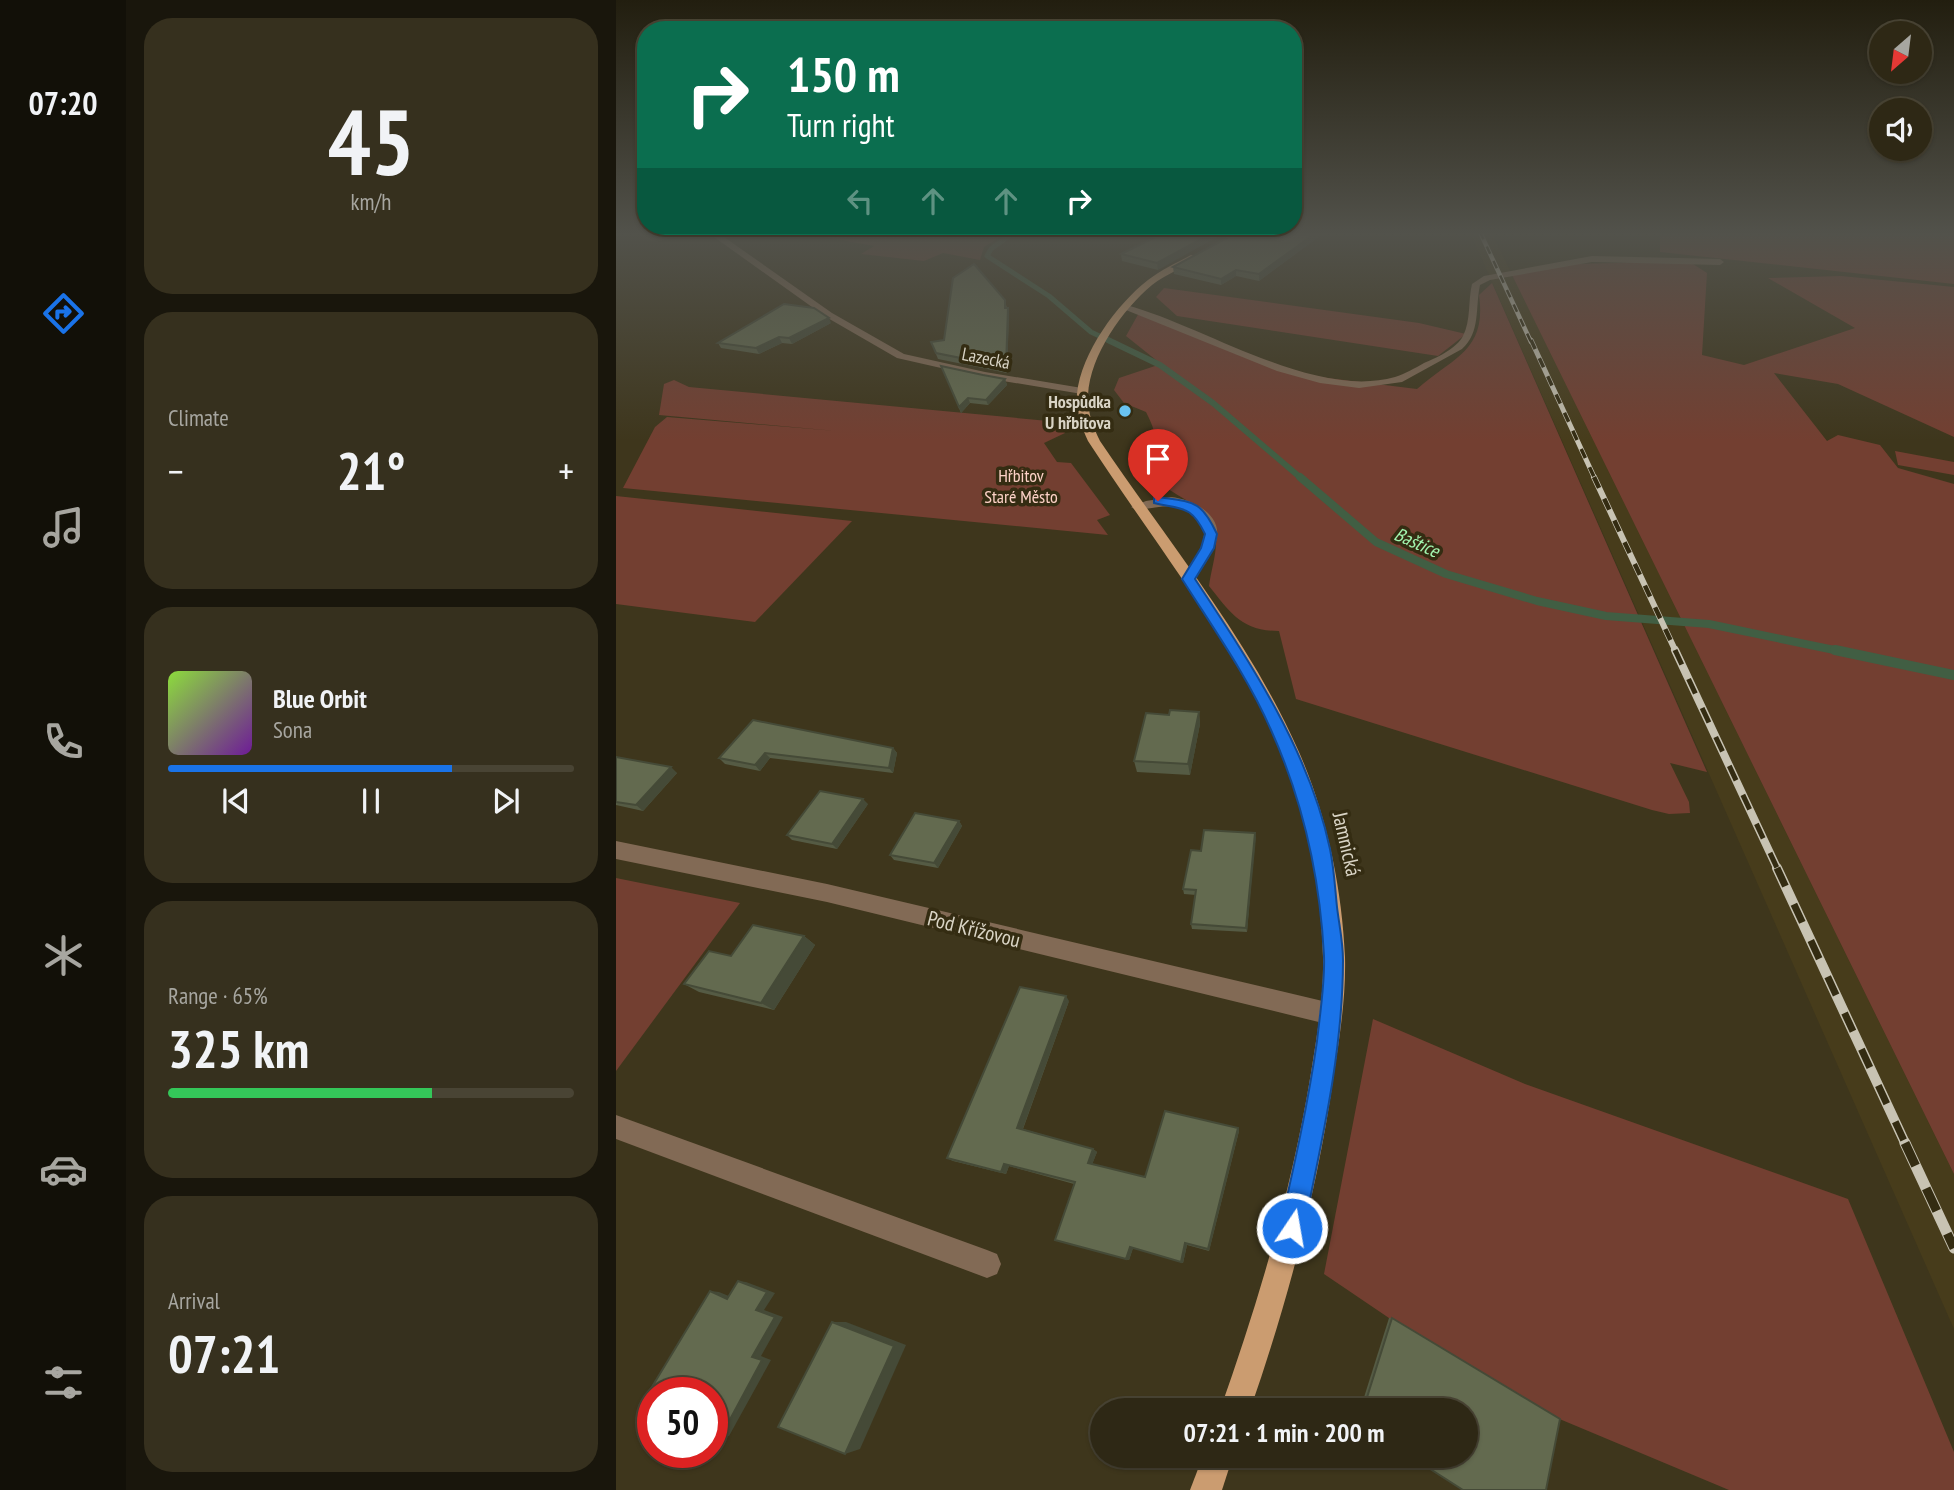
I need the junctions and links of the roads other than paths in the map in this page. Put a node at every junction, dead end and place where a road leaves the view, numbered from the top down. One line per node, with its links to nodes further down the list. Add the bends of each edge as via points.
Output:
1 (811, 302): 5 (street, Lazecká, via 901,356)
2 (1132, 302): 4 (main road, Jamnická)
3 (1470, 302): 4 (street, via 1473,324 1465,341 1421,372 1379,385 1338,385 1295,374 1152,314)
4 (1126, 308): 5 (main road, Jamnická, via 1091,363)
5 (1082, 391): 6 (main road, Jamnická, via 1088,429)
6 (1138, 507): 7 (main road, Jamnická); 7 (street, via 1175,501 1201,513 1211,534 1208,548)
7 (1188, 579): 9 (main road, Jamnická, via 1279,728 1302,787 1321,848 1327,891 1334,957)
8 (616, 850): 9 (street, Pod Křížovou, via 827,893)
9 (1331, 1014): 12 (main road, Jamnická, via 1319,1104 1287,1253)
10 (616, 1127): 11 (street)
11 (987, 1264)
12 (1239, 1398)
13 (1214, 1468): 14 (main road)
14 (1206, 1490)

